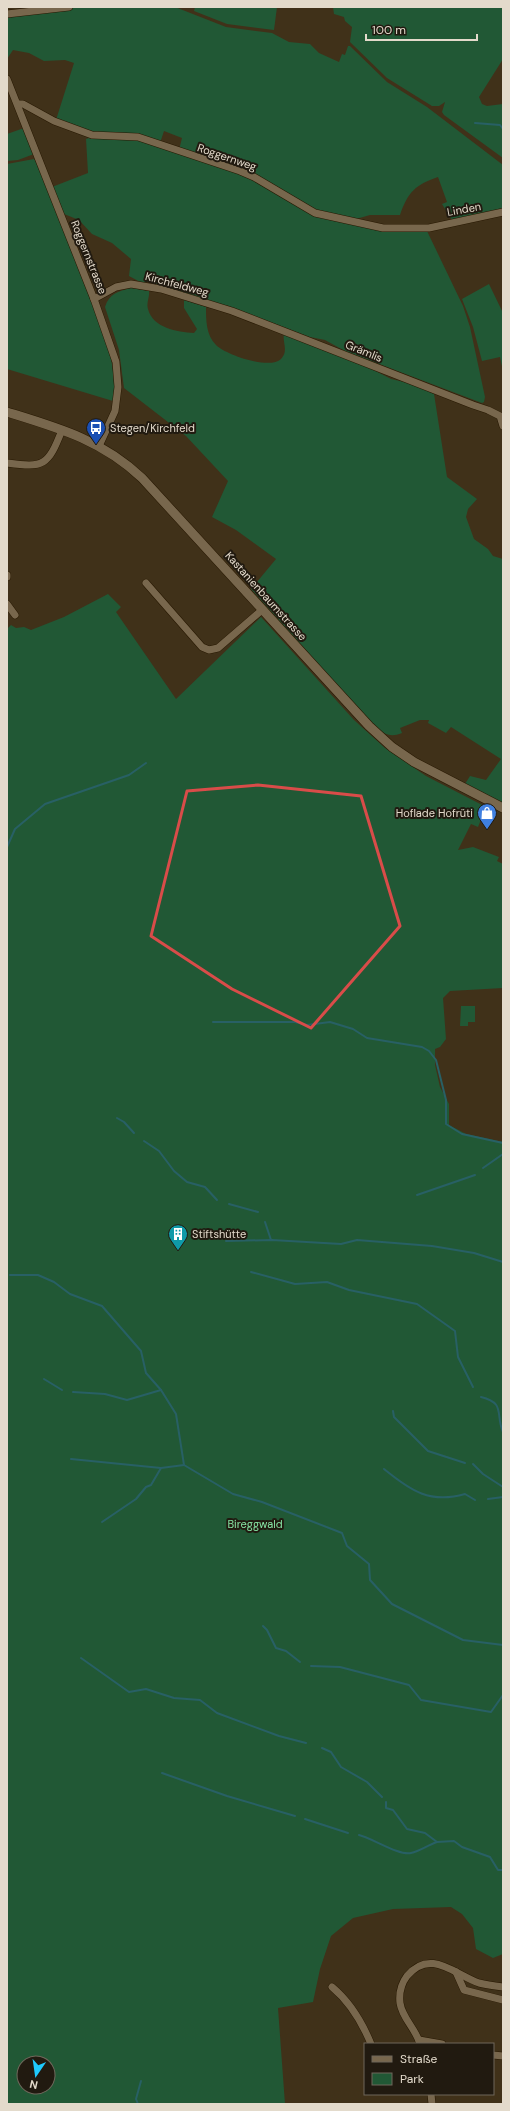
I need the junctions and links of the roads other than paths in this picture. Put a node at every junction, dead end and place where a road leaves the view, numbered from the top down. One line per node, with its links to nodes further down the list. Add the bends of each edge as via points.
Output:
1 (70, 7): 2 (street)
2 (7, 14)
3 (7, 79): 4 (street, Roggernstrasse)
4 (9, 89): 5 (street, Roggernstrasse)
5 (18, 104): 7 (street, Roggernweg, via 92,135 138,137 240,171 310,211 324,216 383,228); 8 (street, Roggernstrasse)
6 (503, 212): 7 (street, Linden)
7 (429, 228)
8 (94, 299): 9 (street, Kirchfeldweg, via 116,288 132,284 161,289); 13 (street, Roggernstrasse, via 113,351 118,376 115,412)
9 (232, 311): 11 (street, Grämlis, via 488,410 500,416)
10 (7, 412): 12 (street, Kastanienbaumstrasse)
11 (503, 426)
12 (62, 430): 13 (street, Kastanienbaumstrasse); 14 (street, via 47,460 42,464 30,466)
13 (99, 446): 17 (street, Kastanienbaumstrasse, via 114,454 142,478)
14 (7, 463)
15 (146, 584): 17 (street, via 197,642 209,650 218,648)
16 (7, 604): 18 (street)
17 (262, 610): 19 (street, Kastanienbaumstrasse, via 369,726 392,747 435,774)
18 (15, 615)
19 (503, 808)
20 (456, 1972): 21 (street, via 478,1983); 23 (street, via 464,1990); 24 (street, via 442,1965 428,1964 416,1968 405,1978 401,1986 400,2003 404,2016)
21 (503, 1987)
22 (332, 1988): 25 (street, via 354,2011)
23 (503, 2000)
24 (419, 2042): 26 (street)
25 (370, 2043)
26 (430, 2043)

